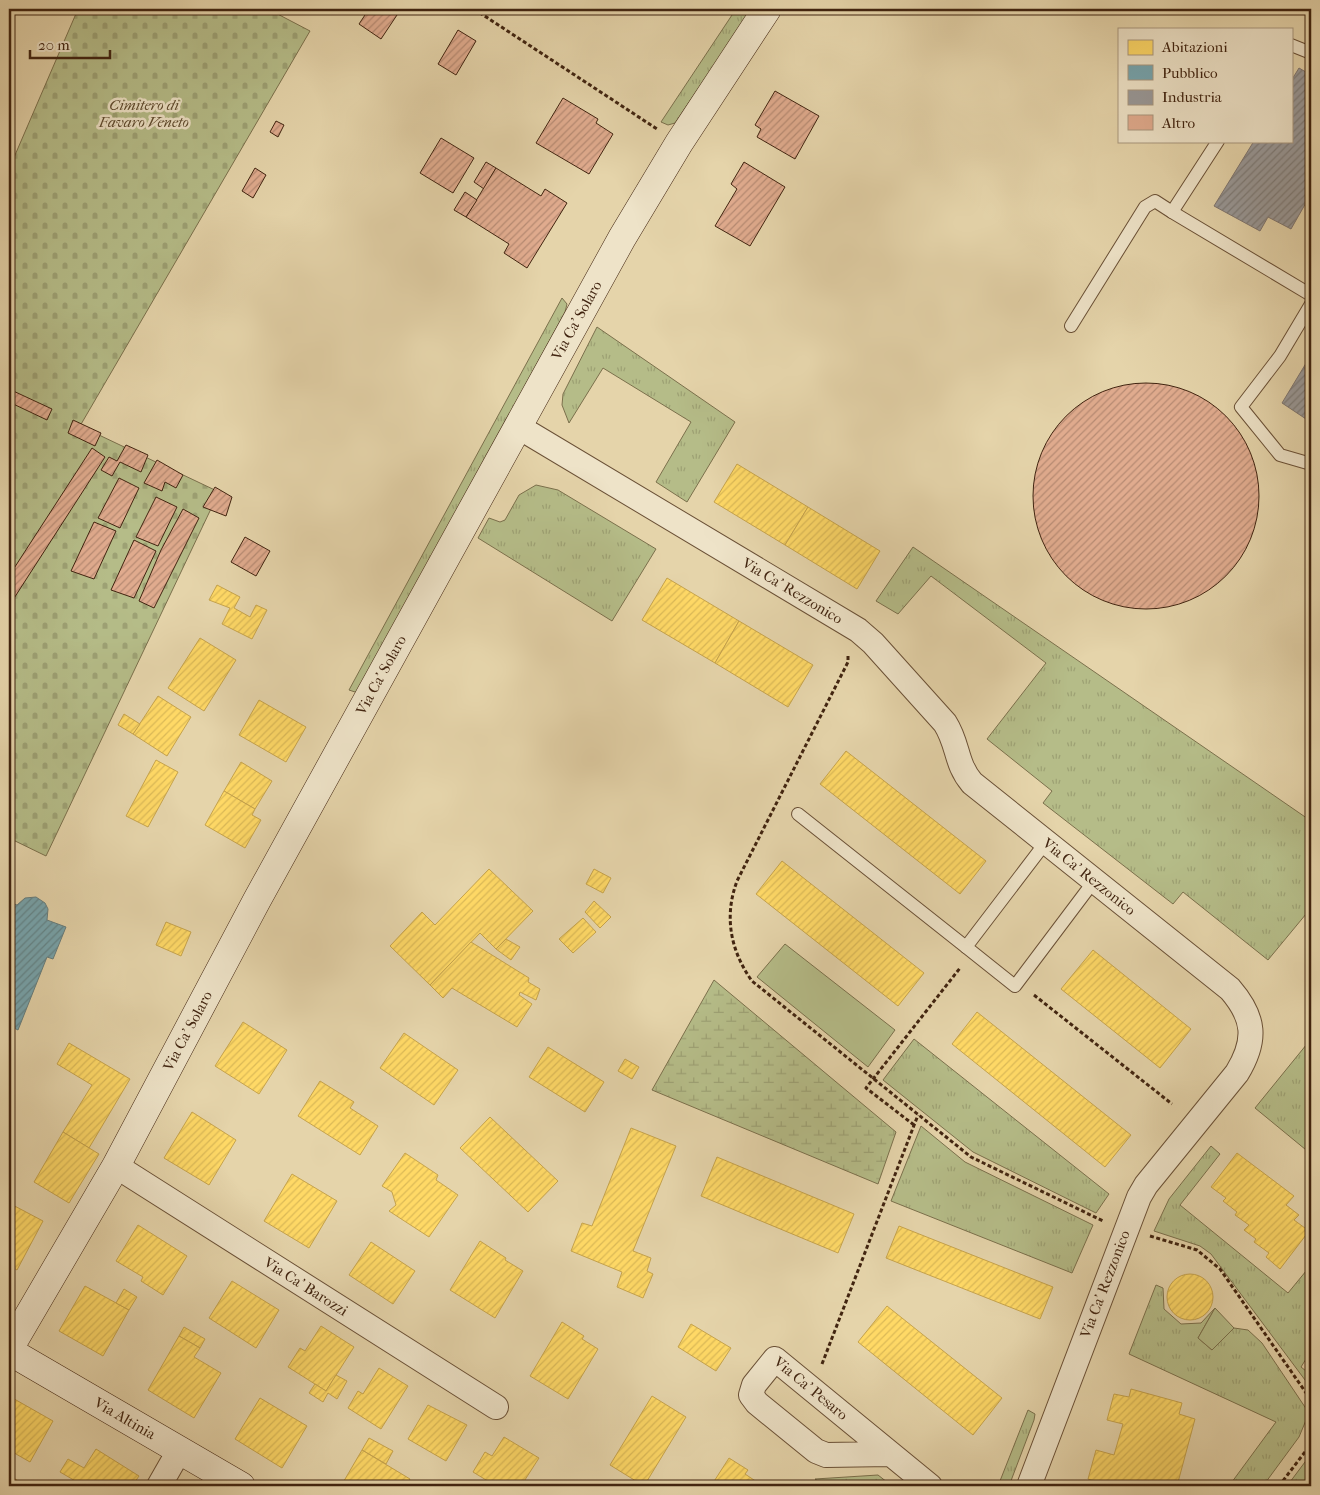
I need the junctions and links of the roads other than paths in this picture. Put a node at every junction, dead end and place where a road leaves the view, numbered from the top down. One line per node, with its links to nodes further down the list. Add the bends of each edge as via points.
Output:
1 (767, 9): 9 (street, Via Ca' Solaro, via 679,143 622,238)
2 (1292, 45): 3 (lane)
3 (1311, 53)
4 (1217, 142): 5 (lane)
5 (1172, 212): 6 (lane); 8 (lane, via 1155,201 1145,207)
6 (1311, 296)
7 (1311, 304): 10 (lane, via 1280,356 1241,406 1280,455)
8 (1071, 326)
9 (517, 426): 12 (street, Via Ca' Rezzonico, via 858,630 945,723 954,738 959,763 972,783); 15 (street, Via Ca' Solaro)
10 (1311, 464)
11 (798, 814): 14 (lane)
12 (1046, 842): 13 (street, Via Ca' Rezzonico); 14 (lane)
13 (1094, 881): 14 (lane, via 1015,986); 23 (street, Via Ca' Rezzonico, via 1230,989 1245,1009 1251,1029 1250,1044 1237,1073 1146,1186 1126,1229)
14 (966, 947)
15 (116, 1166): 16 (street, Via Ca' Solaro); 17 (street, Via Ca' Barozzi)
16 (9, 1350): 18 (street, Via Altinia)
17 (496, 1407)
18 (180, 1450): 20 (street); 21 (street, Via Altinia)
19 (890, 1454): 19 (street, Via Ca' Pesaro, via 775,1359 754,1385 751,1395 757,1403 816,1451 826,1455); 22 (street, Via Ca' Pesaro)
20 (159, 1486)
21 (241, 1486)
22 (930, 1486)
23 (1029, 1486)

